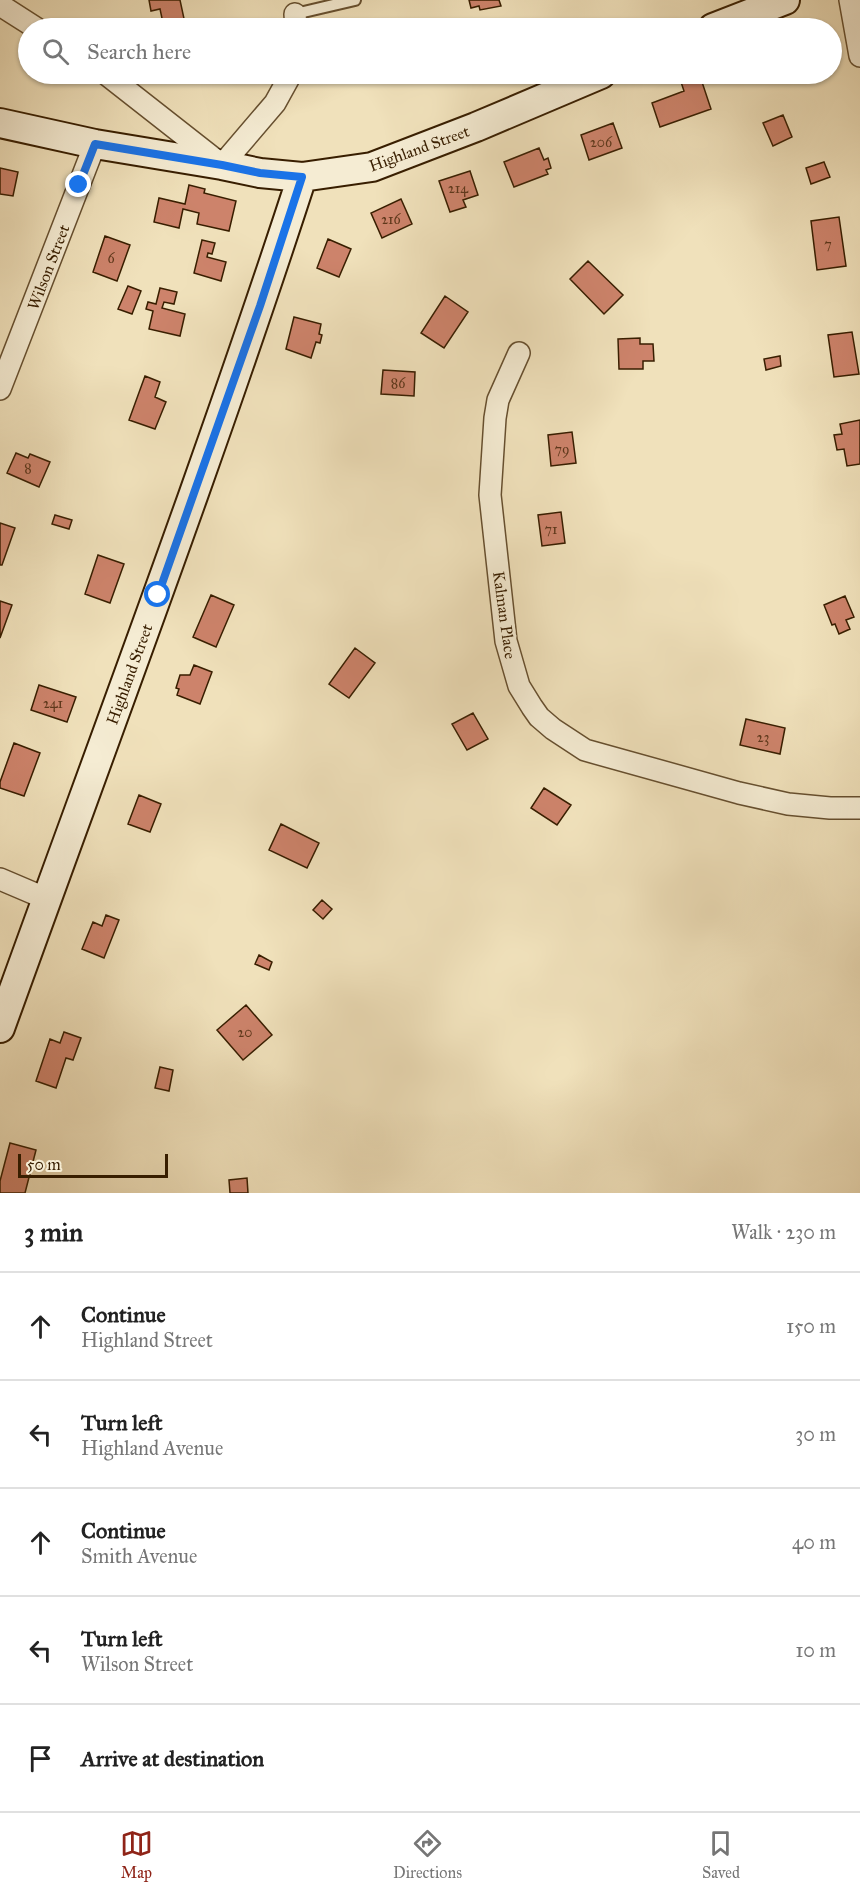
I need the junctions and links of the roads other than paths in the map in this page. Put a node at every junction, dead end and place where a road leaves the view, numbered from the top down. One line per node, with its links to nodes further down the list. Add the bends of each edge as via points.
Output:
1 (355, 0): 6 (lane)
2 (785, 0): 7 (street)
3 (850, 0): 8 (street)
4 (0, 5): 5 (street)
5 (20, 18)
6 (304, 18)
7 (739, 18)
8 (860, 56)
9 (119, 84): 14 (street)
10 (285, 84): 14 (street)
11 (577, 84): 15 (street, Highland Street, via 372,167)
12 (0, 123): 13 (street)
13 (95, 144): 14 (street); 17 (street, Wilson Street)
14 (222, 165): 15 (street)
15 (302, 177): 20 (street, Highland Street, via 148,624)
16 (519, 353): 18 (street, Kalman Place, via 498,400 490,495 506,641 519,686 539,717 585,750 788,804)
17 (0, 389)
18 (860, 808)
19 (0, 879): 20 (street)
20 (47, 899): 21 (street, Highland Street)
21 (0, 1028)

